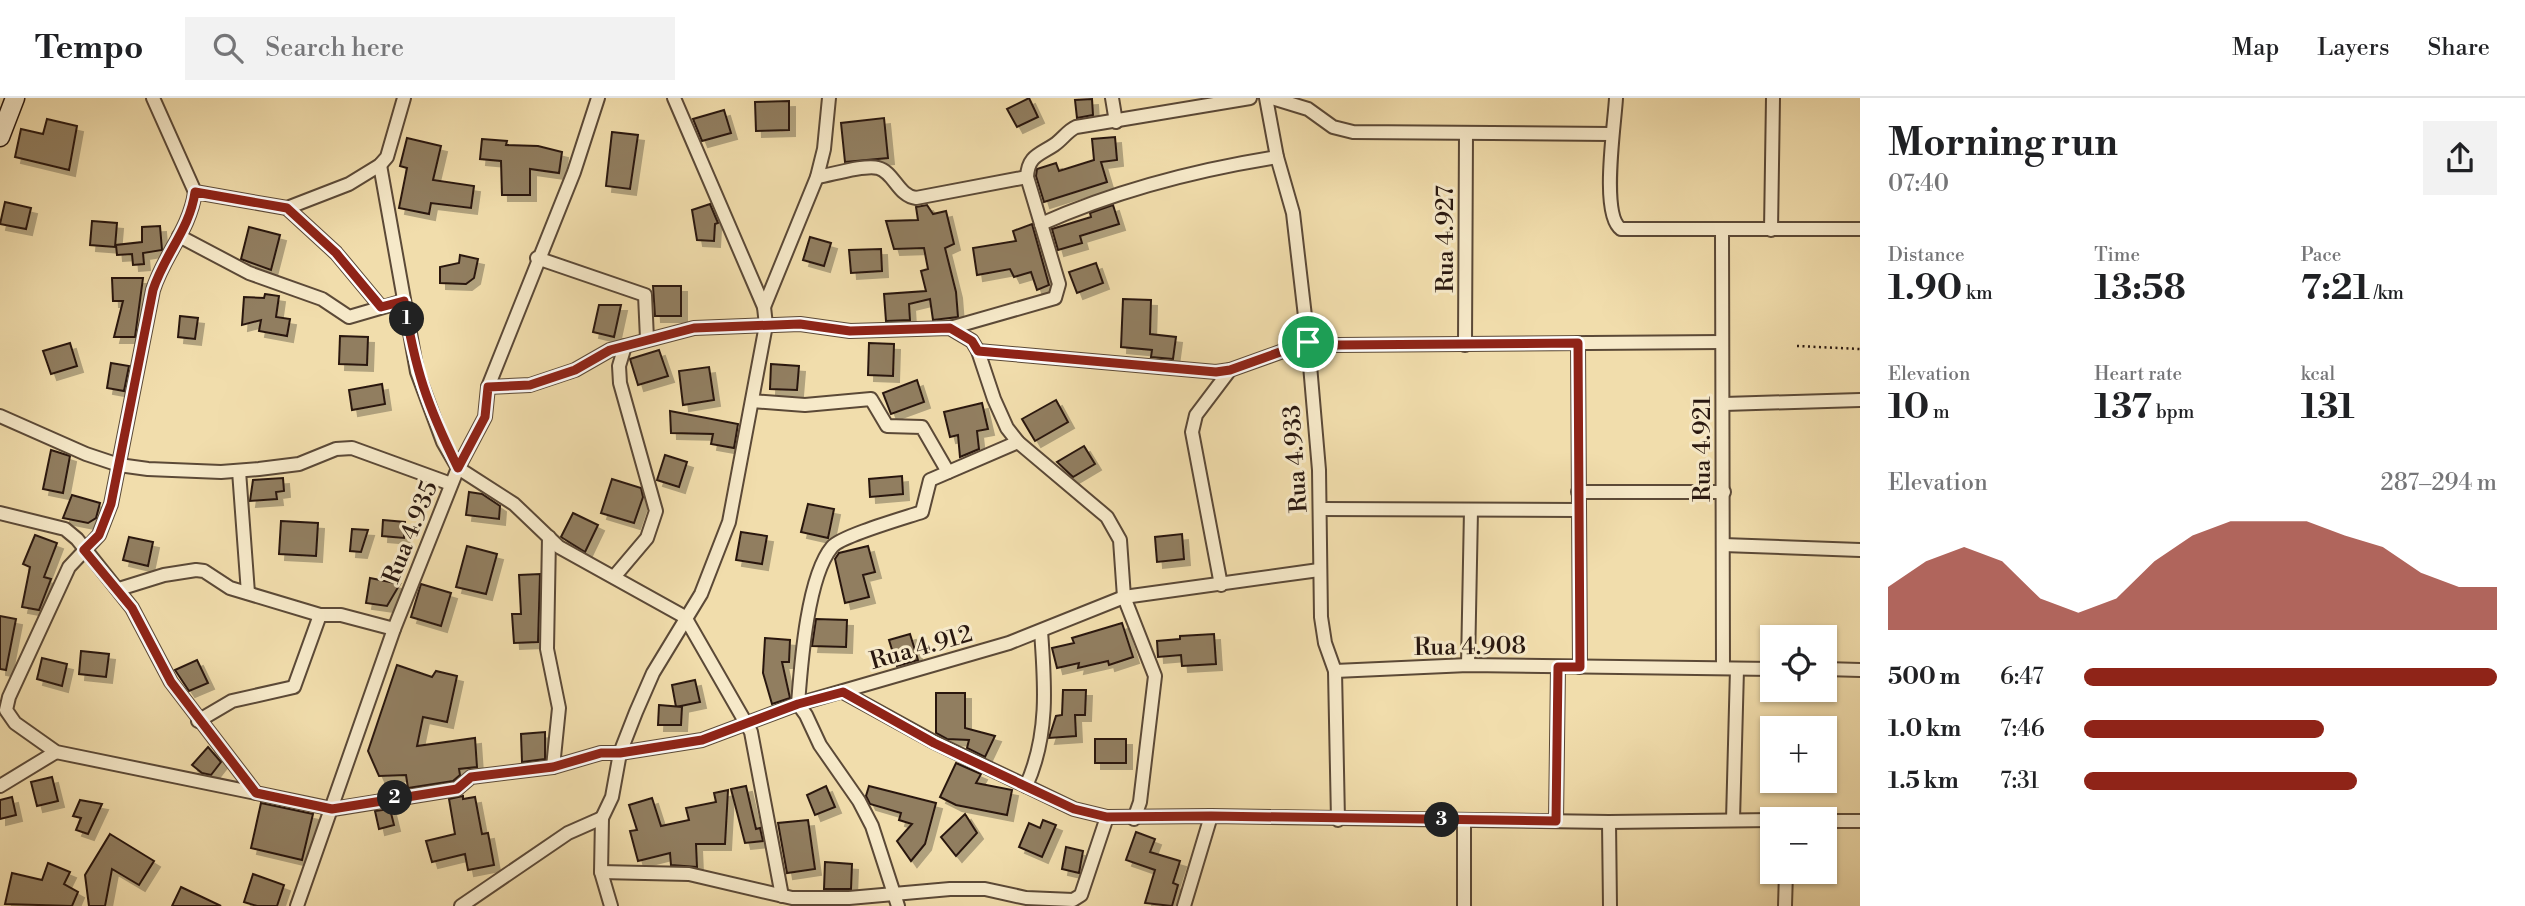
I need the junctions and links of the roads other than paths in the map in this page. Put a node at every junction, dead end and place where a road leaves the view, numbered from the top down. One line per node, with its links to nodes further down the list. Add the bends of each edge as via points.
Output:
1 (15, 98): 13 (main road)
2 (153, 98): 22 (street)
3 (404, 98): 19 (street, via 387,157)
4 (598, 98): 29 (street, Rua 4.935, via 574,172)
5 (674, 98): 32 (street)
6 (830, 98): 20 (street)
7 (1112, 98): 14 (street)
8 (1250, 98): 14 (street)
9 (1266, 98): 18 (street, Rua 4.933)
10 (1272, 98): 15 (street, via 1308,109 1333,127 1353,132)
11 (1616, 98): 16 (street)
12 (1773, 98): 26 (street)
13 (4, 116): 17 (main road)
14 (1116, 122): 21 (street, via 1068,131 1034,156 1027,165)
15 (1466, 133): 16 (street); 39 (street, Rua 4.927)
16 (1611, 134): 27 (street, via 1615,225 1620,229)
17 (0, 137)
18 (1277, 157): 24 (street, via 1148,183); 36 (street, Rua 4.933, via 1293,213)
19 (380, 166): 23 (street, via 349,184); 30 (street)
20 (817, 177): 21 (street, via 875,167 916,198); 32 (street)
21 (1027, 177): 24 (street)
22 (195, 192): 23 (street); 28 (street, via 193,211)
23 (287, 208): 31 (street, via 336,253)
24 (1041, 224): 34 (street, via 1059,284 1055,298)
25 (1860, 229): 26 (street)
26 (1771, 230): 27 (street)
27 (1722, 231): 37 (street, Rua 4.921)
28 (179, 236): 31 (street, via 249,274 322,299 349,317); 49 (street, via 160,266 153,290)
29 (537, 258): 35 (street, via 645,295); 43 (street, Rua 4.935)
30 (404, 301): 31 (street); 50 (street, via 416,372)
31 (381, 307)
32 (764, 307): 33 (street)
33 (766, 325): 34 (street, via 813,324 850,331); 35 (street, via 694,328); 44 (street)
34 (950, 328): 41 (street, via 972,341)
35 (647, 340): 40 (street)
36 (1308, 342): 39 (street); 42 (street); 56 (street, Rua 4.933)
37 (1721, 342): 38 (street); 46 (street, Rua 4.921)
38 (1578, 343): 39 (street); 54 (street)
39 (1465, 345)
40 (625, 346): 43 (street, via 551,379); 65 (street, via 620,383 656,510 647,538)
41 (978, 351): 42 (street); 48 (street, via 994,399)
42 (1230, 370): 66 (street, via 1196,415 1192,432)
43 (488, 387): 50 (street, Rua 4.935, via 485,417)
44 (752, 401): 52 (street, via 805,405 871,399 887,426 922,427); 71 (street, via 729,522 701,594)
45 (1860, 401): 46 (street)
46 (1724, 404): 55 (street, Rua 4.921)
47 (0, 416): 49 (street)
48 (1018, 442): 52 (street); 69 (street, via 1107,517 1120,540)
49 (119, 465): 51 (street); 62 (street, via 99,535)
50 (458, 468): 53 (street, Rua 4.935); 60 (street, via 514,504)
51 (239, 471): 53 (street, via 299,464 352,448); 68 (street)
52 (948, 472): 84 (street, via 930,480 922,512 831,547 814,588)
53 (451, 484): 72 (street, Rua 4.935)
54 (1578, 492): 55 (street); 58 (street)
55 (1724, 492): 61 (street, Rua 4.921)
56 (1320, 509): 57 (street); 64 (street, Rua 4.933)
57 (1471, 510): 58 (street); 74 (street)
58 (1579, 510): 76 (street)
59 (0, 513): 62 (street, via 65,529)
60 (549, 537): 65 (street); 89 (street, via 546,635 559,708)
61 (1723, 544): 63 (street); 77 (street, Rua 4.921)
62 (84, 550): 67 (street); 87 (street, via 58,586 6,705 15,723)
63 (1860, 550)
64 (1319, 570): 66 (street, Rua 4.912); 82 (street, Rua 4.933, via 1325,643)
65 (614, 577): 71 (street)
66 (1221, 585): 69 (street, Rua 4.912)
67 (119, 589): 68 (street, via 196,570); 85 (street)
68 (247, 593): 70 (street)
69 (1124, 597): 73 (street, Rua 4.912); 97 (street, via 1155,676)
70 (320, 615): 72 (street, via 341,615); 85 (street, via 293,687 232,701)
71 (685, 617): 86 (street); 88 (street, via 653,673)
72 (394, 629): 93 (street, Rua 4.935)
73 (1041, 631): 83 (street, Rua 4.912); 91 (street, via 1043,719 1035,766)
74 (1468, 664): 75 (street, Rua 4.908); 82 (street, Rua 4.908)
75 (1558, 667): 76 (street, Rua 4.908); 102 (street)
76 (1580, 667): 77 (street, Rua 4.908)
77 (1723, 668): 78 (street, Rua 4.908)
78 (1737, 668): 79 (street, Rua 4.908); 100 (street)
79 (1760, 669)
80 (1837, 669): 81 (street)
81 (1860, 670)
82 (1335, 671): 98 (street, Rua 4.933)
83 (843, 692): 84 (street, Rua 4.912); 91 (street, via 934,743)
84 (798, 704): 86 (street, Rua 4.912); 109 (street, via 820,746 859,801 880,846)
85 (198, 721): 92 (street)
86 (747, 725): 88 (street, Rua 4.912, via 702,740); 108 (street)
87 (56, 752): 90 (street); 92 (street)
88 (620, 753): 89 (street, Rua 4.912, via 601,753); 96 (street, via 612,797)
89 (553, 767): 93 (street, Rua 4.912, via 471,777 457,789)
90 (0, 786)
91 (1026, 786): 95 (street, via 1074,809)
92 (256, 793): 93 (street)
93 (332, 809): 110 (street, Rua 4.935)
94 (1211, 816): 97 (street); 98 (street); 113 (street)
95 (1107, 817): 97 (street); 109 (street, via 1078,899 1026,898 985,889)
96 (601, 818): 106 (street); 111 (street, via 568,833)
97 (1134, 819)
98 (1338, 820): 99 (street)
99 (1464, 820): 102 (street); 114 (street)
100 (1733, 820): 101 (street); 105 (street)
101 (1760, 820)
102 (1556, 821): 105 (street)
103 (1837, 821): 104 (street)
104 (1860, 821)
105 (1609, 822): 115 (street)
106 (601, 872): 108 (street, via 689,874); 112 (street)
107 (1786, 884): 116 (street)
108 (782, 896): 109 (street)
109 (896, 900)
110 (297, 906)
111 (461, 906)
112 (611, 906)
113 (1184, 906)
114 (1464, 906)
115 (1610, 906)
116 (1785, 906)

